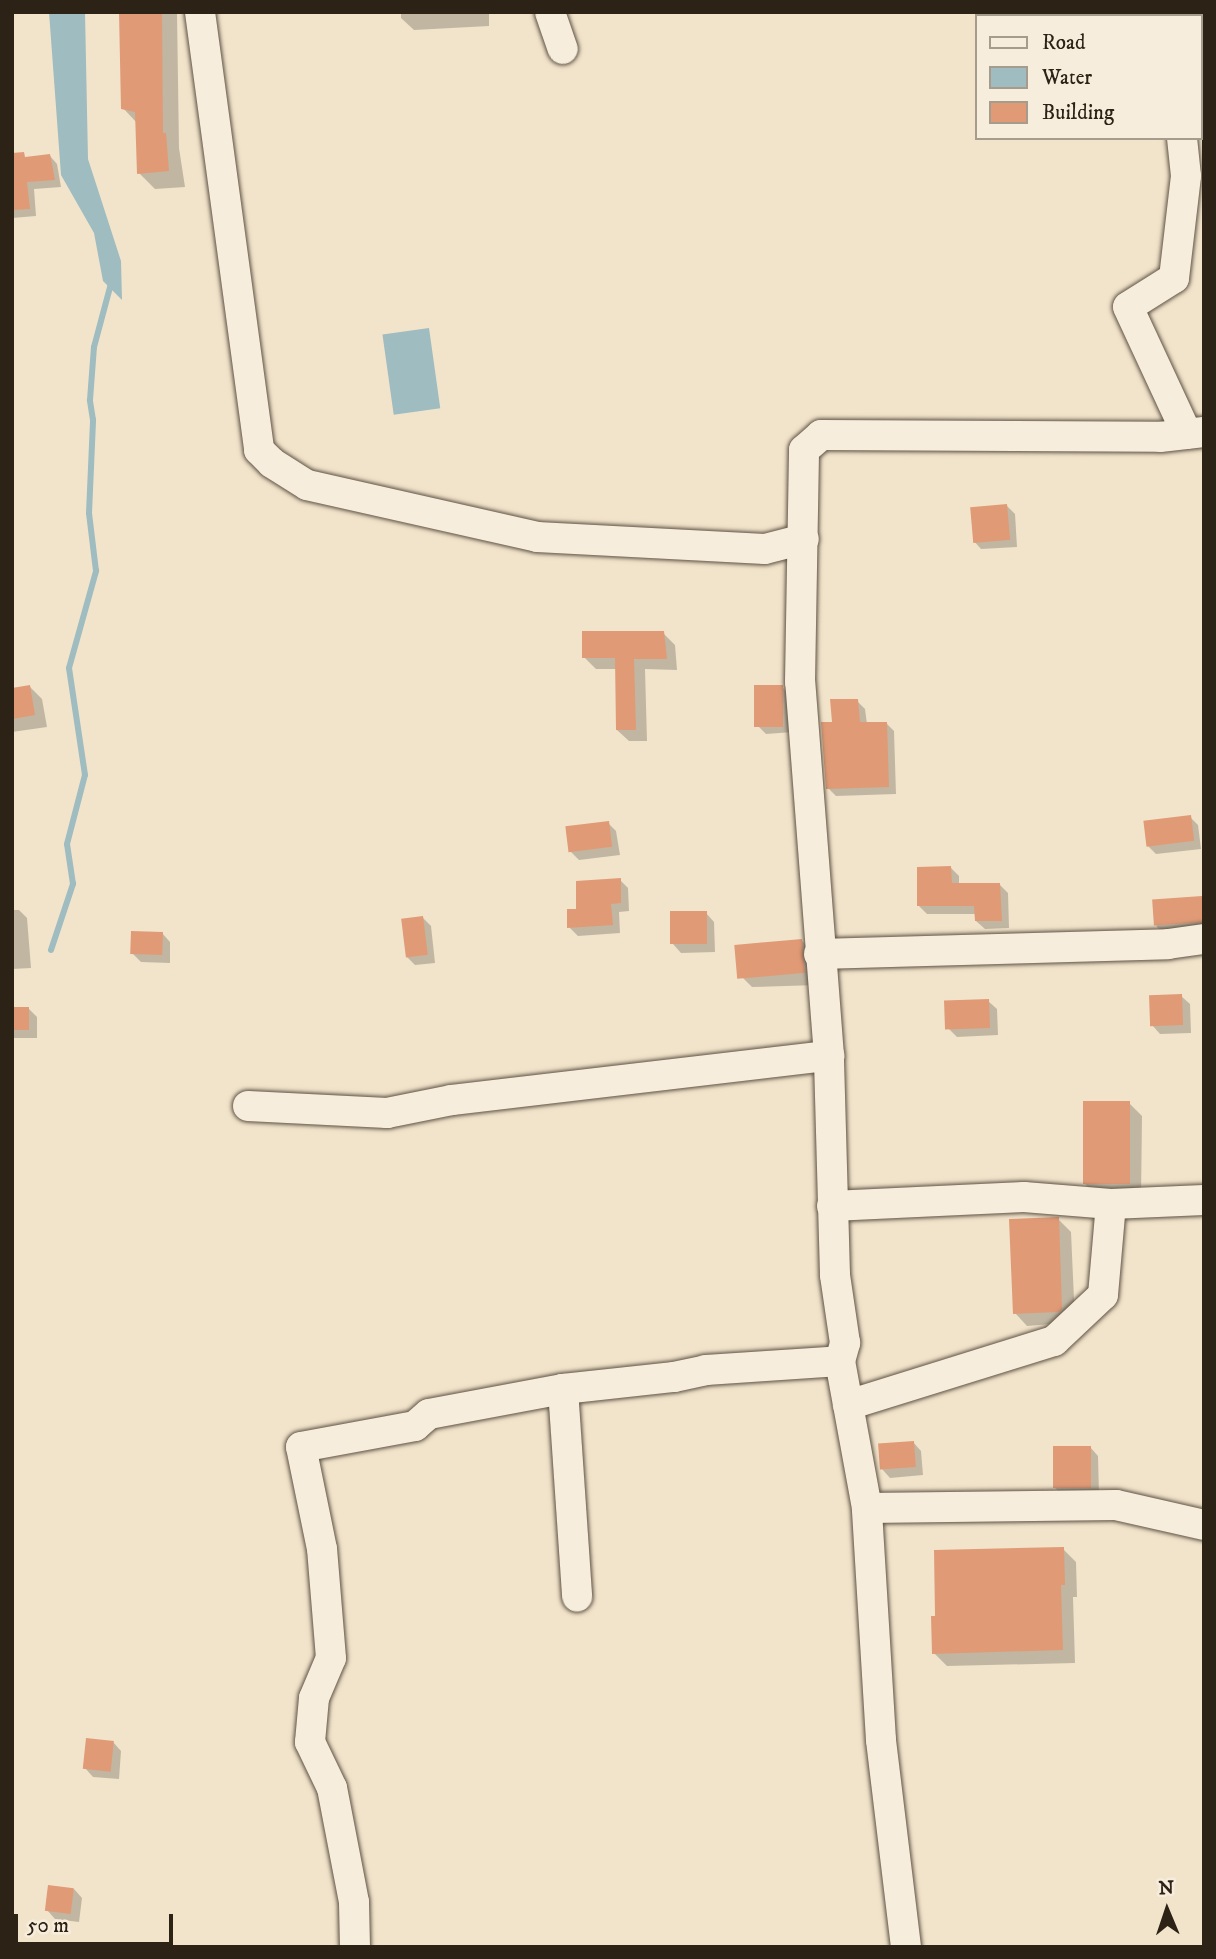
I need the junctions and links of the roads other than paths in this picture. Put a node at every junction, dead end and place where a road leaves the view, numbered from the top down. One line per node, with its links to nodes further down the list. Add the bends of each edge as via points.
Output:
1 (200, 12): 6 (street, via 258,450 272,463 307,485 537,537 765,549)
2 (550, 12): 3 (street)
3 (563, 49)
4 (1182, 140): 5 (street, via 1186,176 1174,278 1128,307)
5 (1195, 433): 6 (street, via 1160,437 821,435 804,450)
6 (804, 539): 8 (street, via 800,682)
7 (1204, 939): 8 (street, via 1168,944)
8 (819, 954): 9 (street)
9 (829, 1056): 10 (street, via 452,1100 387,1113); 13 (street)
10 (248, 1106)
11 (1204, 1199): 12 (street)
12 (1111, 1204): 13 (street, via 1024,1196); 16 (street, via 1103,1295 1054,1340)
13 (832, 1206): 14 (street, via 835,1275 845,1343)
14 (841, 1361): 15 (street, via 706,1370); 16 (street)
15 (563, 1389): 19 (street); 20 (street, via 429,1414 415,1426 301,1447 323,1549 331,1658 314,1698 310,1742 332,1788 354,1902)
16 (848, 1405): 17 (street)
17 (867, 1508): 18 (street, via 1116,1505); 21 (street, via 881,1740)
18 (1204, 1525)
19 (577, 1597)
20 (355, 1947)
21 (906, 1947)

